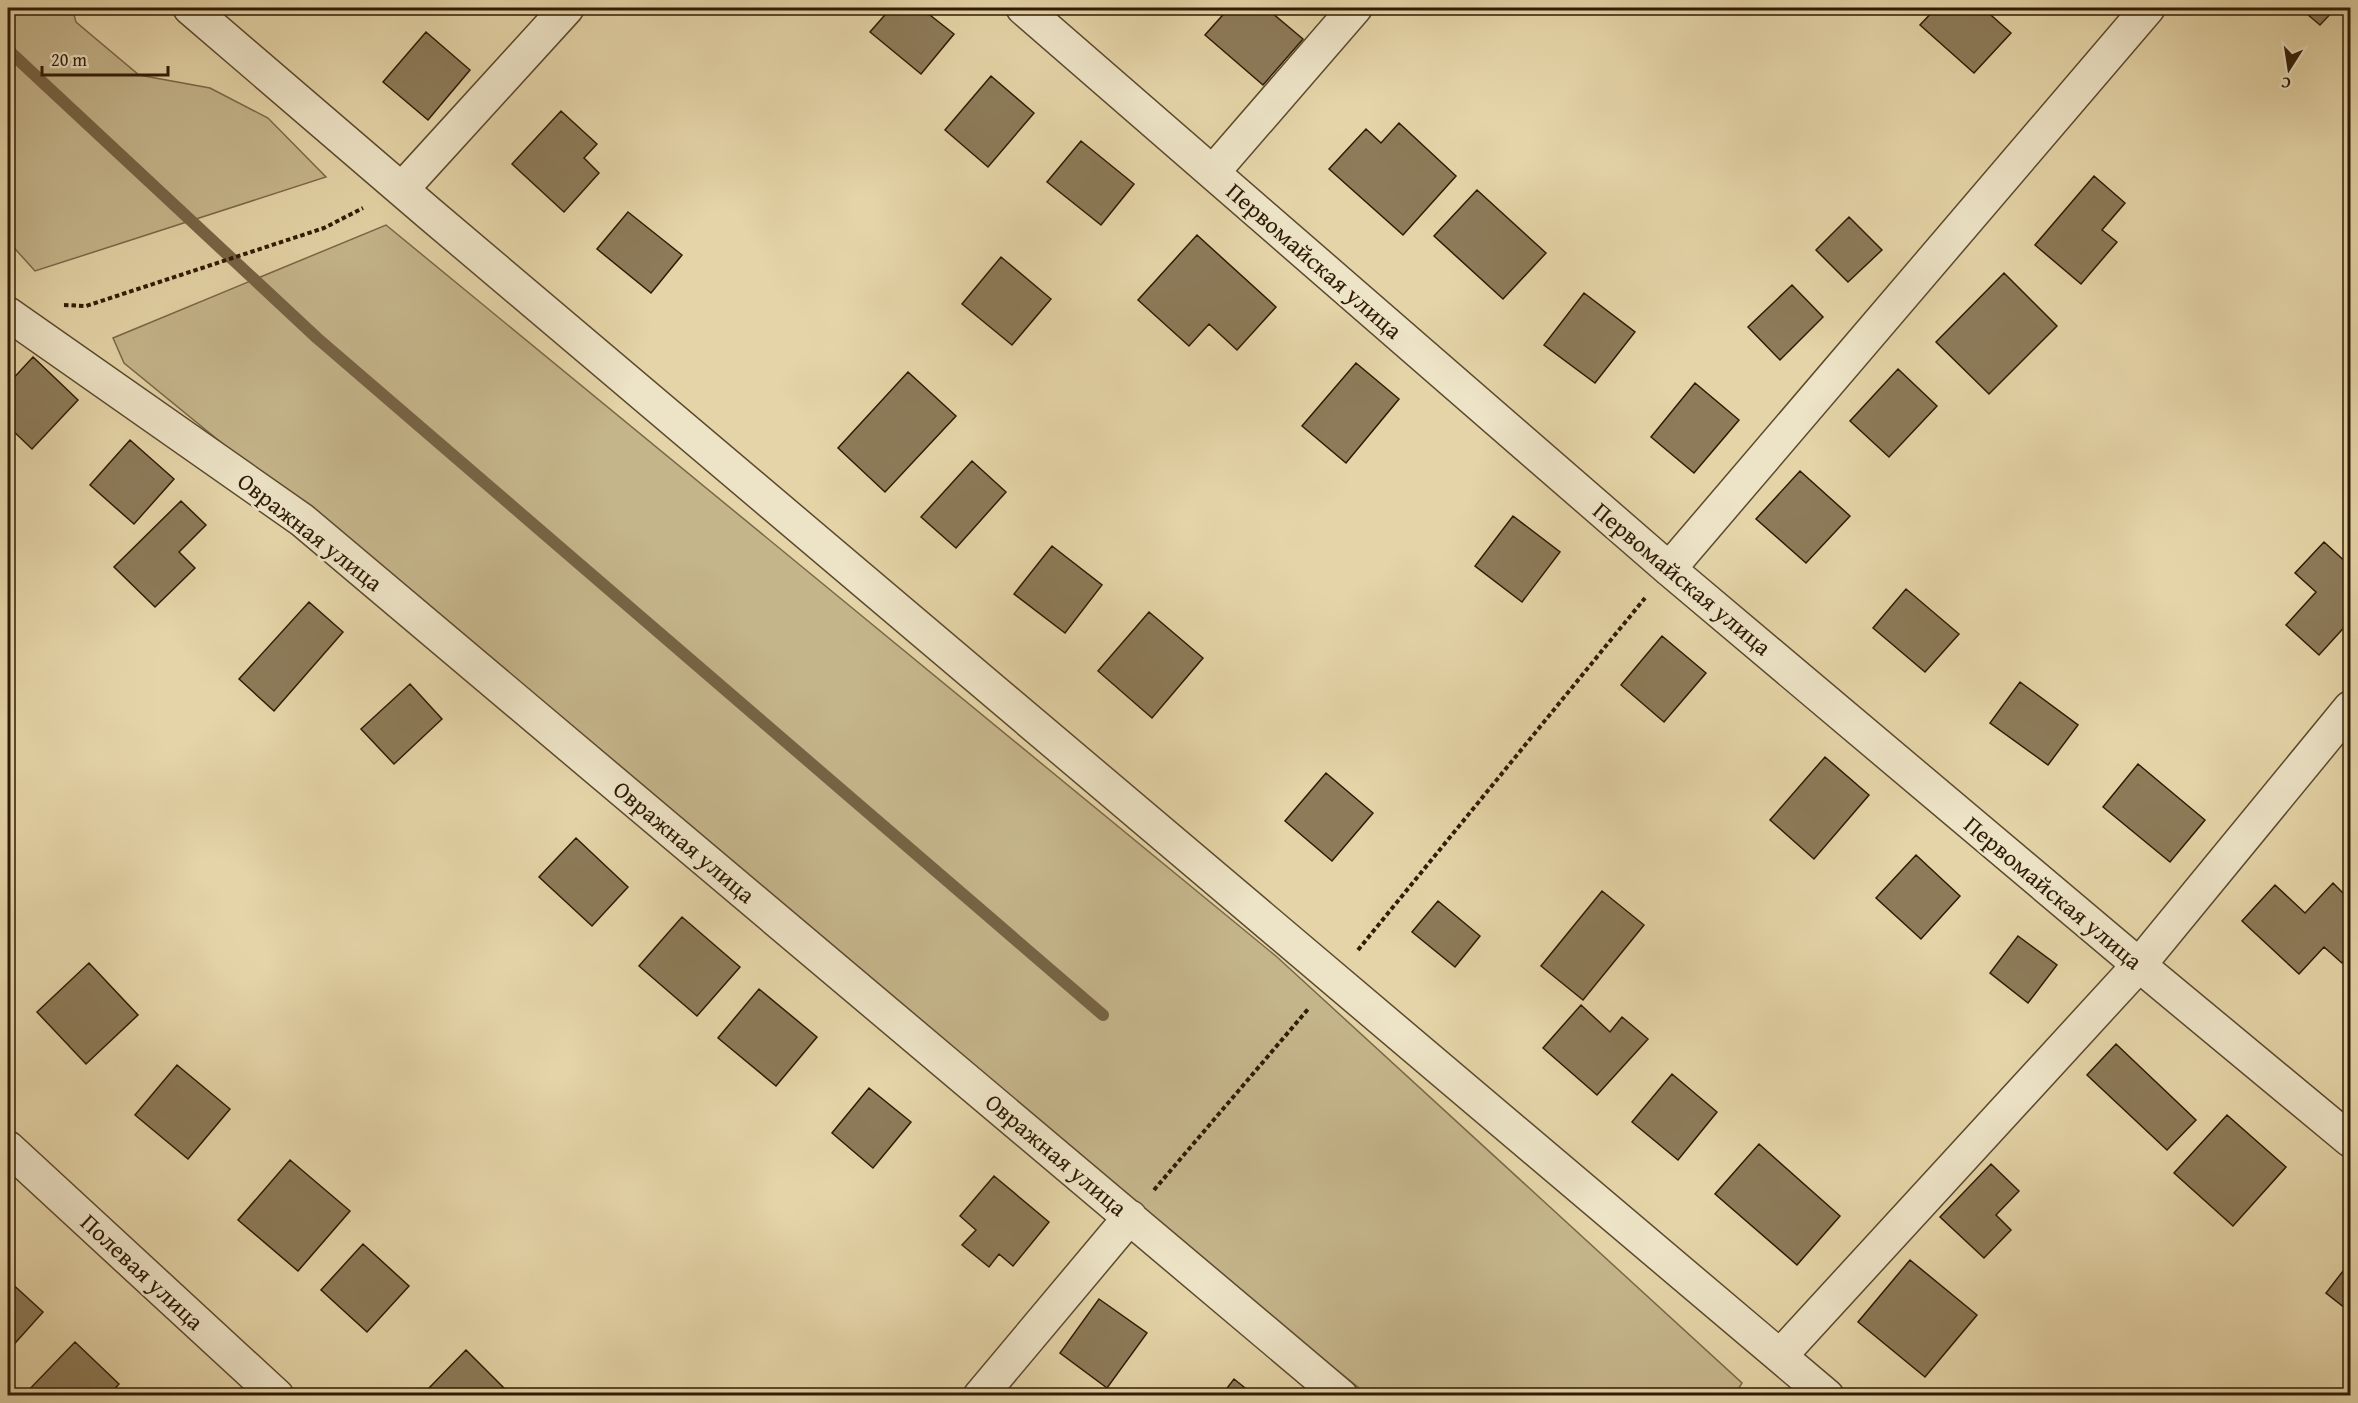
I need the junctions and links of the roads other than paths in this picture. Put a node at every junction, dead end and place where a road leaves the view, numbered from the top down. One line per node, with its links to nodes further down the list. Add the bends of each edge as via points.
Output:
1 (190, 8): 7 (street)
2 (567, 8): 7 (street)
3 (1023, 8): 6 (street, Первомайская улица)
4 (1355, 8): 6 (street)
5 (2148, 8): 9 (street)
6 (1212, 172): 9 (street, Первомайская улица)
7 (402, 189): 15 (street)
8 (8, 314): 14 (street, Овражная улица, via 302,519)
9 (1669, 569): 11 (street, Первомайская улица)
10 (2350, 708): 11 (street)
11 (2139, 965): 12 (street, Первомайская улица); 15 (street)
12 (2350, 1140)
13 (8, 1148): 16 (street, Полевая улица)
14 (1130, 1217): 17 (street); 18 (street, Овражная улица)
15 (1780, 1356): 19 (street)
16 (277, 1395)
17 (980, 1395)
18 (1341, 1395)
19 (1827, 1395)

